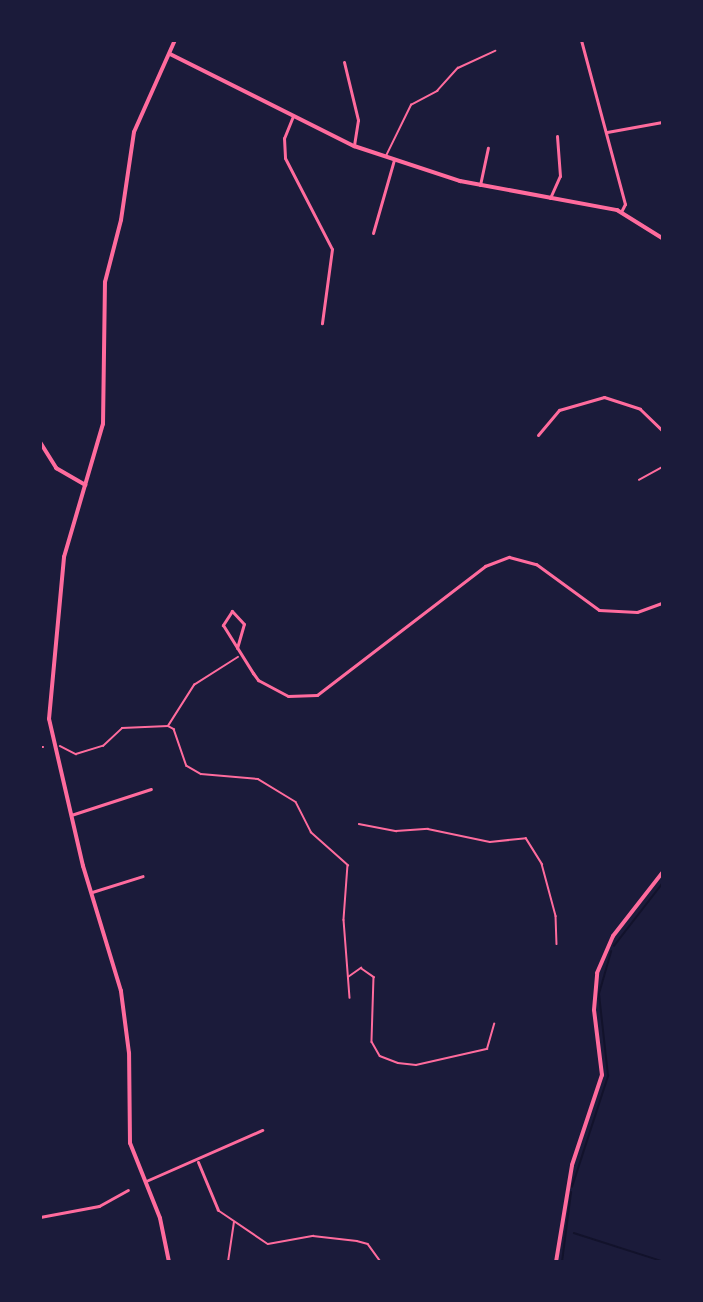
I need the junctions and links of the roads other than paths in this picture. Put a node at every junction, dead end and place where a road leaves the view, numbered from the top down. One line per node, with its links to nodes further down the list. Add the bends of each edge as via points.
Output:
1 (175, 40): 4 (street)
2 (581, 40): 8 (street)
3 (495, 51): 12 (lane, via 458,68 437,91 411,105)
4 (170, 54): 6 (street); 23 (street, via 138,120 128,156 121,220 101,307 103,424)
5 (344, 62): 10 (street, via 358,120)
6 (293, 116): 10 (street); 19 (street, via 284,138 285,158 332,249)
7 (663, 122): 8 (street)
8 (607, 132): 16 (street, via 625,204)
9 (557, 136): 15 (street, via 560,176)
10 (354, 146): 12 (street)
11 (488, 148): 14 (street)
12 (385, 157): 13 (street)
13 (394, 160): 14 (street); 17 (street)
14 (480, 185): 15 (street)
15 (550, 198): 16 (street)
16 (621, 212): 18 (street)
17 (374, 232)
18 (663, 238)
19 (322, 323)
20 (663, 430): 21 (street, via 640,409 604,397 559,410)
21 (538, 435)
22 (40, 442): 23 (street, via 56,468)
23 (86, 485): 27 (street, via 64,557 50,706 52,745)
24 (663, 603): 25 (street, via 637,612 599,610 536,564 509,557 485,566 317,695 277,693 258,680)
25 (237, 648): 25 (street, via 222,621 232,611 244,624)
26 (151, 789): 27 (street)
27 (71, 815): 30 (street)
28 (663, 873): 41 (street, via 613,936 597,973 594,1010 602,1075 572,1165)
29 (142, 876): 30 (street)
30 (92, 892): 33 (street, via 122,1000 130,1143)
31 (262, 1130): 32 (street)
32 (198, 1162): 33 (street); 35 (street)
33 (146, 1181): 38 (street)
34 (128, 1190): 36 (street, via 93,1208)
35 (218, 1210): 37 (lane)
36 (40, 1217)
37 (234, 1220): 39 (lane); 40 (lane, via 268,1244 313,1236 368,1244)
38 (169, 1262)
39 (228, 1262)
40 (381, 1262)
41 (556, 1262)

